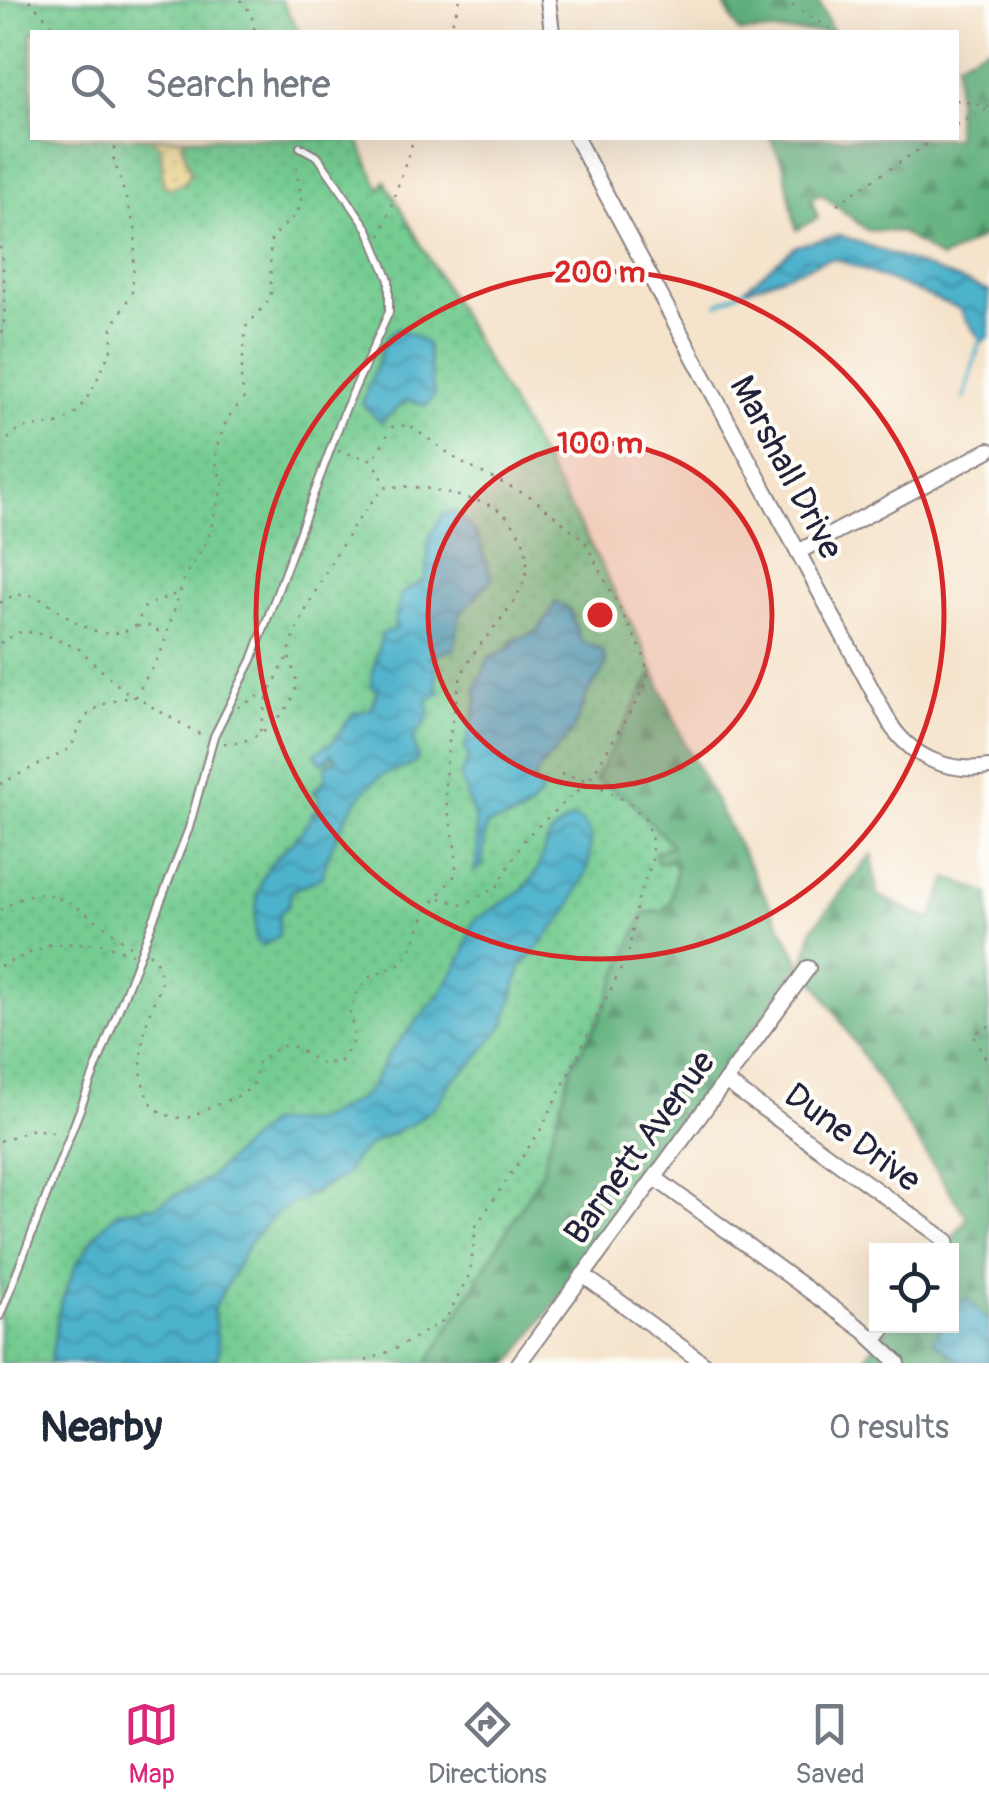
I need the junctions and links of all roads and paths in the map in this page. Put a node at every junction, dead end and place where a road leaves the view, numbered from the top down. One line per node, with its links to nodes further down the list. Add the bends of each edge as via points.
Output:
1 (29, 0): 7 (path)
2 (240, 0): 6 (path)
3 (460, 0): 9 (path)
4 (548, 0): 10 (street)
5 (783, 0): 11 (path)
6 (246, 2): 8 (path)
7 (58, 30)
8 (254, 30)
9 (450, 30)
10 (552, 30)
11 (833, 30)
12 (959, 101): 13 (path)
13 (989, 107): 14 (path)
14 (959, 124)
15 (116, 140): 24 (path, via 113,158 136,231 132,292 112,328 109,354 74,414 57,424 20,428)
16 (413, 140): 22 (path)
17 (577, 140): 29 (street, Marshall Drive)
18 (933, 140): 20 (path)
19 (300, 146): 22 (lane, via 318,157); 30 (path, via 300,204 270,243 271,298 246,327 245,394 214,456 223,484 204,548)
20 (838, 204)
21 (0, 247): 23 (path, via 7,322)
22 (376, 249): 26 (lane, via 389,280 389,312)
23 (0, 338)
24 (0, 446)
25 (989, 450): 29 (street)
26 (332, 451): 27 (path); 38 (lane)
27 (373, 460): 28 (path); 43 (path, via 392,428 409,425 462,463 533,498 588,545 648,674)
28 (387, 488): 35 (path, via 368,504 329,564); 45 (path, via 491,504 513,523 528,554 506,612 461,676 445,784 456,868)
29 (798, 552): 41 (street, Marshall Drive, via 898,736 936,762)
30 (178, 593): 32 (path, via 145,606); 33 (path)
31 (0, 603): 32 (path, via 34,595 93,632)
32 (135, 627): 33 (path, via 151,626)
33 (166, 638): 37 (path)
34 (0, 643): 37 (path, via 22,631 46,634 84,653)
35 (289, 655): 36 (path); 39 (path, via 296,688)
36 (269, 691): 38 (path); 39 (path)
37 (136, 696): 40 (path); 44 (path, via 99,704 82,717 71,748)
38 (225, 714): 40 (lane)
39 (260, 734): 40 (path, via 239,746)
40 (212, 741): 47 (lane)
41 (989, 767)
42 (557, 774): 43 (path)
43 (589, 781): 45 (path, via 526,837 497,887 463,905); 61 (path, via 636,810 654,845 628,956 540,1129 476,1226 470,1273 446,1319)
44 (0, 784)
45 (438, 897): 47 (path, via 405,958 372,975 358,991 350,1012 354,1040 339,1063 322,1064 281,1046 260,1059 244,1094 187,1118 156,1107 141,1082 161,975 154,957)
46 (0, 910): 47 (path, via 44,895)
47 (142, 952): 48 (path, via 58,944); 53 (lane)
48 (0, 966)
49 (808, 968): 52 (street, Barnett Avenue)
50 (989, 1026): 51 (path, via 973,1034)
51 (989, 1066)
52 (725, 1081): 55 (street, Barnett Avenue); 56 (street, Dune Drive)
53 (70, 1136): 54 (path, via 33,1129); 58 (lane)
54 (0, 1141)
55 (654, 1178): 57 (street, Barnett Avenue); 60 (street)
56 (939, 1243)
57 (583, 1275): 62 (street, Barnett Avenue); 63 (street)
58 (0, 1316)
59 (880, 1333): 60 (street)
60 (875, 1340): 64 (street)
61 (361, 1363)
62 (519, 1363)
63 (704, 1363)
64 (898, 1363)

